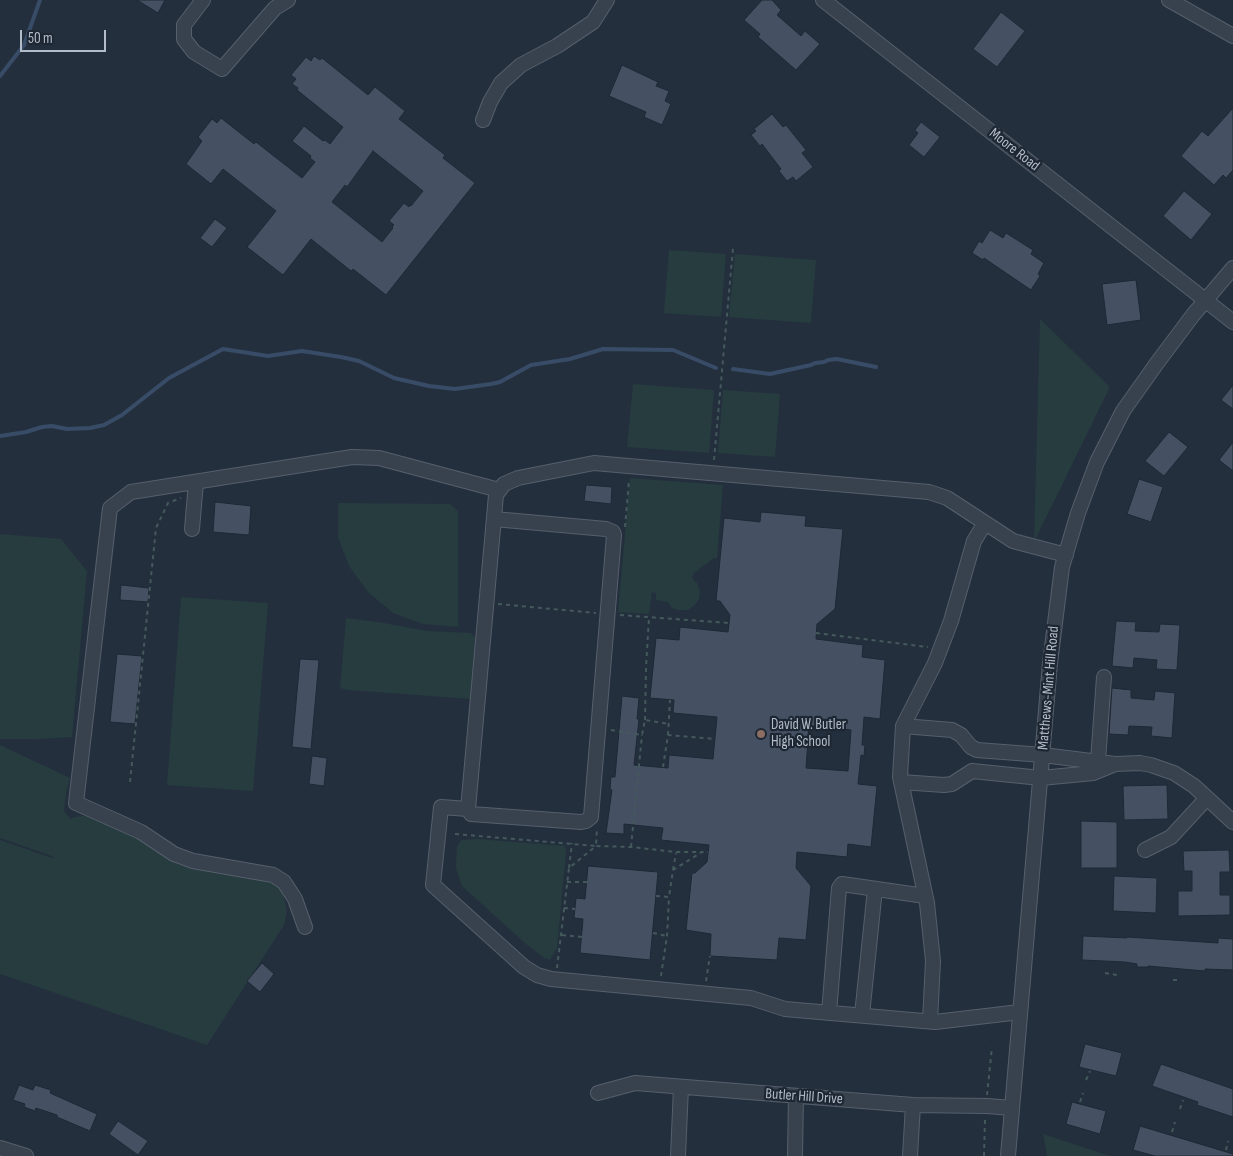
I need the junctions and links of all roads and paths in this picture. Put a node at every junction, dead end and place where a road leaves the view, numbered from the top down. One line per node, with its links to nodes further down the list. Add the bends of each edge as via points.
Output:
1 (203, 0): 2 (street, via 184,25 184,39 194,52 222,69 275,8)
2 (288, 0)
3 (607, 0): 7 (street, via 593,22 521,65 501,83)
4 (823, 0): 10 (street, Moore Road)
5 (1170, 0): 6 (street)
6 (1233, 36)
7 (483, 120)
8 (733, 248): 12 (path)
9 (1233, 268): 10 (street, Matthews-Mint Hill Road)
10 (1206, 300): 11 (street, Moore Road); 18 (street, Matthews-Mint Hill Road, via 1123,411 1097,462)
11 (1233, 322)
12 (712, 472): 14 (street, via 594,463 518,478); 16 (street, via 929,492 947,498)
13 (195, 487): 14 (street, via 361,457 379,458); 17 (street); 38 (path, via 168,504 156,528); 61 (street, via 131,492 110,508 76,803 141,832 174,854 193,861 273,875 284,882 295,899)
14 (499, 490): 15 (street)
15 (494, 519): 41 (street); 41 (street, via 606,530 614,535 591,817 586,821 572,822 471,814)
16 (985, 523): 18 (street, via 1013,541); 21 (street, via 974,541)
17 (192, 529)
18 (1066, 555): 32 (street, Matthews-Mint Hill Road, via 1057,596)
19 (649, 617): 24 (path)
20 (816, 633): 21 (path)
21 (940, 648): 26 (street)
22 (1104, 677): 33 (street)
23 (670, 700): 25 (path)
24 (645, 720): 25 (path); 28 (path)
25 (668, 724): 29 (path)
26 (903, 726): 31 (street, via 952,730); 39 (street)
27 (606, 730): 28 (path)
28 (642, 735): 46 (path)
29 (668, 735): 30 (path); 35 (path)
30 (715, 739)
31 (971, 747): 32 (street); 36 (street, via 975,756)
32 (1043, 755): 33 (street); 37 (street, Matthews-Mint Hill Road)
33 (1098, 761): 34 (street)
34 (1115, 764): 37 (street, via 1093,773); 40 (street, via 1140,763 1162,768 1186,780)
35 (664, 767)
36 (967, 774): 37 (street, via 972,771); 39 (street, via 944,786)
37 (1041, 778): 74 (street, Matthews-Mint Hill Road)
38 (130, 782)
39 (901, 782): 57 (street)
40 (1207, 798): 42 (street); 47 (street, via 1171,836)
41 (468, 809): 69 (street, via 441,807 433,885 524,967)
42 (1233, 822)
43 (455, 834): 44 (path)
44 (572, 843): 45 (path); 51 (path)
45 (596, 846): 46 (path); 51 (path)
46 (631, 846): 48 (path)
47 (1145, 850)
48 (676, 852): 49 (path); 52 (path)
49 (702, 852): 50 (path); 52 (path)
50 (708, 852)
51 (569, 868): 53 (path)
52 (673, 870): 58 (path)
53 (566, 882): 54 (path); 59 (path)
54 (587, 882)
55 (875, 889): 57 (street); 75 (street, via 842,884 839,888); 76 (street)
56 (656, 896): 58 (path)
57 (925, 896): 77 (street, via 933,961)
58 (669, 897): 64 (path)
59 (564, 908): 60 (path); 63 (path)
60 (575, 909)
61 (305, 927)
62 (652, 933): 64 (path)
63 (562, 935): 65 (path); 69 (path)
64 (666, 936): 72 (path)
65 (582, 937)
66 (710, 956): 73 (path)
67 (1105, 973): 68 (path)
68 (1117, 975)
69 (555, 980): 72 (street)
70 (1173, 980): 71 (path)
71 (1181, 980)
72 (659, 990): 73 (street)
73 (704, 993): 75 (street, via 750,998 785,1009)
74 (1020, 1012): 77 (street); 87 (street, Matthews-Mint Hill Road)
75 (829, 1013): 76 (street)
76 (862, 1016): 77 (street)
77 (930, 1021)
78 (1090, 1071): 79 (path)
79 (1086, 1080)
80 (680, 1087): 81 (street, Butler Hill Drive, via 636,1083); 83 (street, Butler Hill Drive); 95 (street)
81 (598, 1093)
82 (1083, 1093): 85 (path)
83 (796, 1096): 86 (street, Butler Hill Drive); 96 (street)
84 (1183, 1100): 88 (path)
85 (1080, 1102)
86 (913, 1105): 87 (street, Butler Hill Drive); 97 (street)
87 (1012, 1108): 98 (street, Matthews-Mint Hill Road)
88 (1180, 1109)
89 (1175, 1122): 90 (path)
90 (1172, 1132)
91 (1228, 1141): 93 (path)
92 (0, 1148): 94 (street)
93 (1226, 1150)
94 (26, 1156)
95 (678, 1156)
96 (795, 1156)
97 (910, 1156)
98 (1008, 1156)

